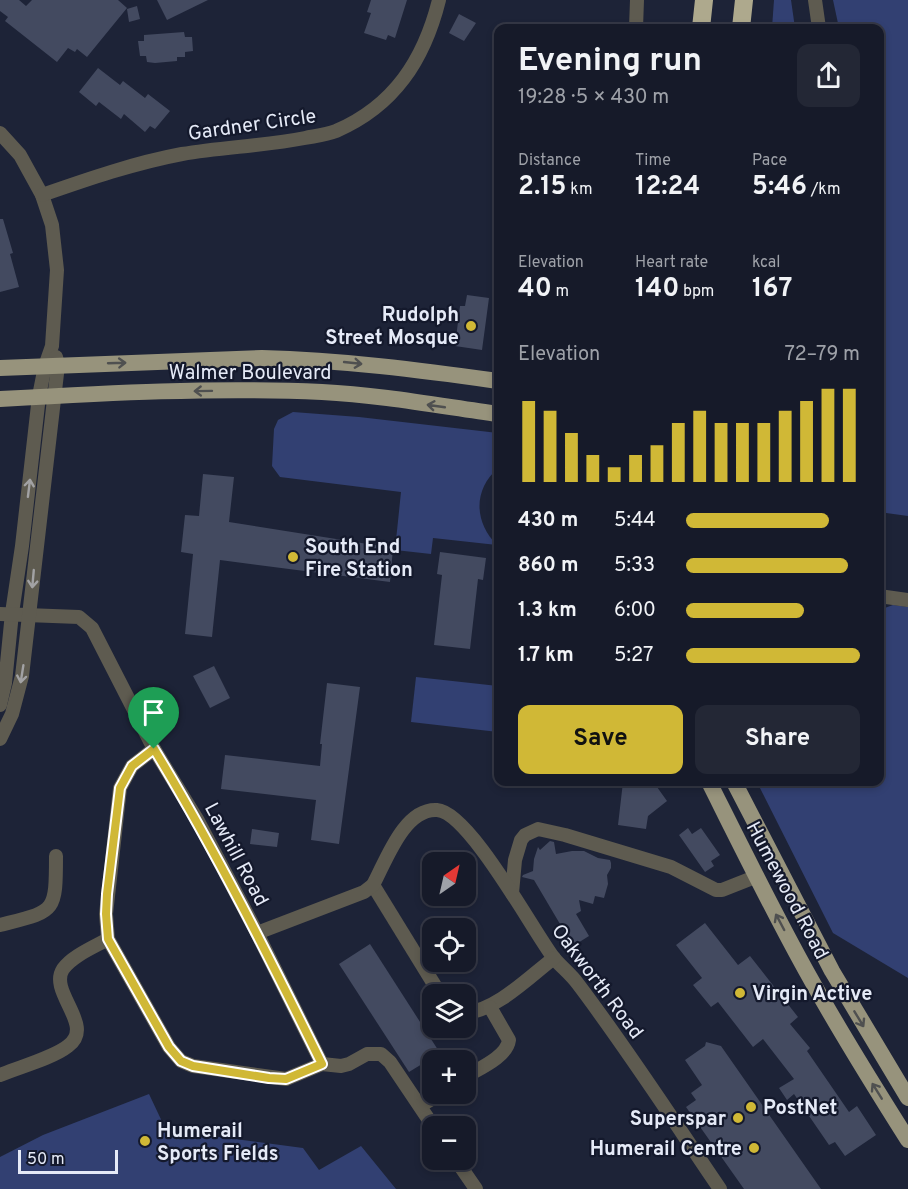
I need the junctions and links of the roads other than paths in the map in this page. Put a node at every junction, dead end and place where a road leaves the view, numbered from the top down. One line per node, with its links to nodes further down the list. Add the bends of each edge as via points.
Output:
1 (439, 0): 11 (street, Gardner Circle, via 428,35 400,84 373,109 334,132 277,144 141,162)
2 (637, 0): 6 (street)
3 (704, 0): 7 (highway)
4 (744, 0): 8 (highway)
5 (815, 0): 9 (street)
6 (636, 24)
7 (701, 24)
8 (741, 24)
9 (818, 24)
10 (0, 133): 11 (street, via 20,155)
11 (42, 195): 12 (street, via 52,225 57,270)
12 (52, 365): 13 (main road, Walmer Boulevard); 14 (main road, Walmer Boulevard, one-way to 14, via 301,359); 15 (street)
13 (0, 368)
14 (494, 380)
15 (47, 395): 16 (main road, Walmer Boulevard); 17 (main road, Walmer Boulevard, one-way to 15, via 393,399 261,390); 20 (street, one-way to 15, via 22,546); 21 (street, one-way to 21)
16 (0, 399)
17 (494, 413)
18 (884, 597): 19 (street)
19 (908, 600)
20 (6, 613): 21 (street, Lawhill Road); 22 (street, via 5,683)
21 (30, 616): 23 (street, one-way to 23, via 17,698); 24 (street, Lawhill Road, via 79,617 88,623)
22 (0, 705)
23 (0, 739)
24 (154, 749): 32 (street, Lawhill Road, via 198,820); 33 (street, via 132,766 120,788 107,894)
25 (710, 786): 28 (main road, Humewood Road)
26 (736, 786): 41 (main road, Humewood Road, one-way to 41, via 832,971)
27 (56, 856): 31 (street, via 52,905 41,913)
28 (755, 876): 30 (street, via 716,890 670,867 538,829 521,840); 45 (main road, Humewood Road, one-way to 28, via 840,1031)
29 (373, 885): 30 (street, Oakworth Road, via 406,825 434,809 454,817); 32 (street, via 354,897); 35 (street)
30 (512, 892): 34 (street, Oakworth Road)
31 (0, 925)
32 (257, 933): 38 (street, Lawhill Road)
33 (108, 939): 38 (street, via 169,1047 181,1061 218,1071 286,1079); 40 (street, via 69,963 60,974 76,1025 73,1042)
34 (554, 958): 36 (street); 48 (street, Oakworth Road, via 594,1006)
35 (434, 984)
36 (490, 1007): 37 (street); 39 (street, via 509,1045)
37 (476, 1012)
38 (322, 1064): 43 (street, via 341,1066 367,1054 381,1054)
39 (476, 1070)
40 (0, 1075)
41 (908, 1098)
42 (423, 1104): 43 (street)
43 (420, 1106): 44 (street)
44 (427, 1116)
45 (908, 1140)
46 (463, 1170): 47 (street)
47 (476, 1189)
48 (720, 1189)

